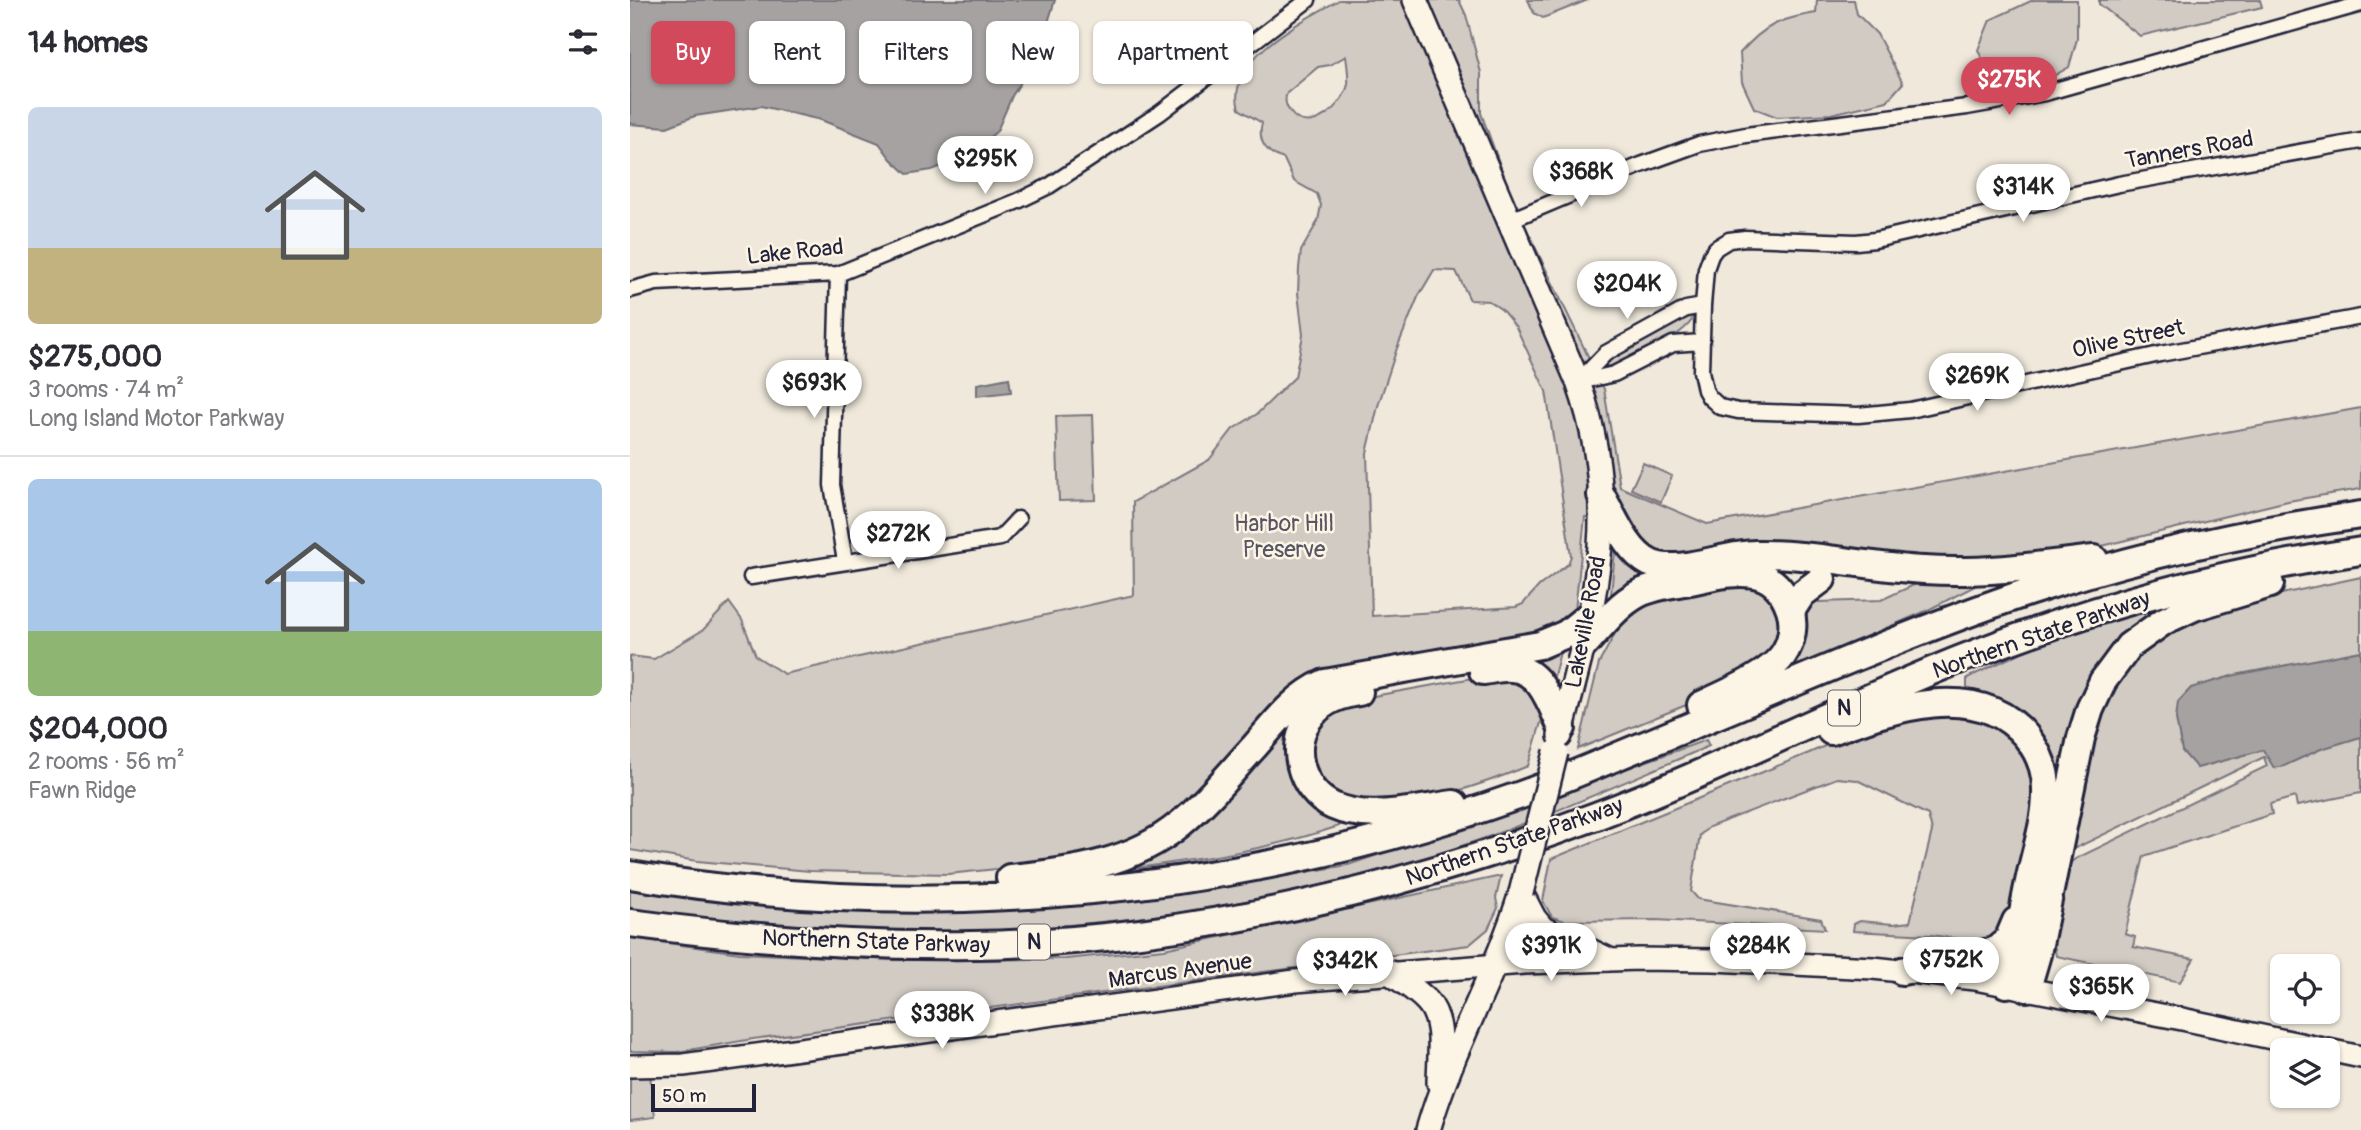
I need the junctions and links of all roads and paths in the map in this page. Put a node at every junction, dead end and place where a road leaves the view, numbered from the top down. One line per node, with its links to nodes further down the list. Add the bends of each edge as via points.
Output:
1 (1308, 0): 6 (street, Lake Road, via 1160,113 1049,186)
2 (1415, 0): 5 (main road, Lakeville Road)
3 (2361, 4): 5 (street, via 2045,93 1699,144)
4 (2361, 141): 8 (street, Tanners Road, via 2119,184 1875,240 1728,240 1707,262)
5 (1508, 221): 11 (main road, Lakeville Road)
6 (838, 274): 7 (street, Lake Road, via 656,283); 18 (street, via 832,485)
7 (630, 290)
8 (1703, 306): 10 (street, Olive Street); 11 (street, via 1686,309 1606,353)
9 (2361, 317): 10 (street, Olive Street, via 2180,349 1874,415 1720,407 1705,390)
10 (1702, 342): 11 (street, via 1673,344 1614,373)
11 (1577, 382): 12 (main road, Lakeville Road, via 1594,439)
12 (1601, 495): 17 (highway, via 1632,547 1655,564 1674,567 1743,555); 22 (main road, Lakeville Road)
13 (2361, 515): 15 (highway, Northern State Parkway / N)
14 (1018, 519): 18 (street, via 1000,538)
15 (2176, 551): 17 (highway, via 1972,571 1903,569); 26 (highway, Northern State Parkway / N, via 2076,577 1953,620)
16 (2361, 551): 25 (highway, Northern State Parkway / N, via 2200,584 2053,626 1933,670)
17 (1774, 555): 21 (highway, via 1789,568 1822,579 1798,598)
18 (845, 561): 20 (street)
19 (2361, 567): 37 (highway, via 2285,581 2194,607 2151,628 2120,656 2095,694 2085,725 2037,954)
20 (751, 577)
21 (1791, 611): 23 (highway, via 1772,582 1735,572 1638,594); 26 (highway, via 1790,642 1768,668 1707,702 1637,732)
22 (1592, 613): 23 (main road, Lakeville Road); 29 (highway, via 1566,634 1540,645 1315,687 1291,706 1180,824 1128,855 1051,874)
23 (1584, 645): 24 (main road, Lakeville Road)
24 (1559, 740): 27 (highway, via 1546,694 1537,680 1512,667 1339,696 1317,709 1303,731 1300,763 1307,783 1323,800 1343,810 1402,811); 30 (main road, Lakeville Road, bridge)
25 (1722, 762): 31 (highway, via 1917,705 1954,702 1991,710 2026,737 2045,774 2046,804); 32 (highway, Northern State Parkway / N, via 1601,814 1433,872 1296,907 1181,927 1052,941 923,946 769,939)
26 (1572, 775): 27 (highway, Northern State Parkway / N)
27 (1522, 795): 29 (highway, Northern State Parkway / N, via 1352,846 1170,881 999,895)
28 (630, 875): 29 (highway, Northern State Parkway / N)
29 (795, 893)
30 (1521, 893): 33 (main road, via 1543,929); 34 (main road, Lakeville Road)
31 (2026, 893): 35 (highway, via 2011,935 2000,948); 37 (highway, via 2014,962)
32 (630, 923)
33 (1607, 959): 34 (main road, Marcus Avenue); 35 (main road, Marcus Avenue, via 1727,960)
34 (1493, 965): 36 (main road, Marcus Avenue); 40 (main road, Lakeville Road)
35 (1902, 971): 37 (main road, Marcus Avenue)
36 (1391, 973): 39 (main road, Marcus Avenue, via 1275,984 683,1065); 40 (main road, via 1422,996 1435,1013)
37 (2017, 986): 38 (main road, Marcus Avenue)
38 (2361, 1057)
39 (630, 1066)
40 (1439, 1098): 41 (main road, Lakeville Road)
41 (1428, 1130)

